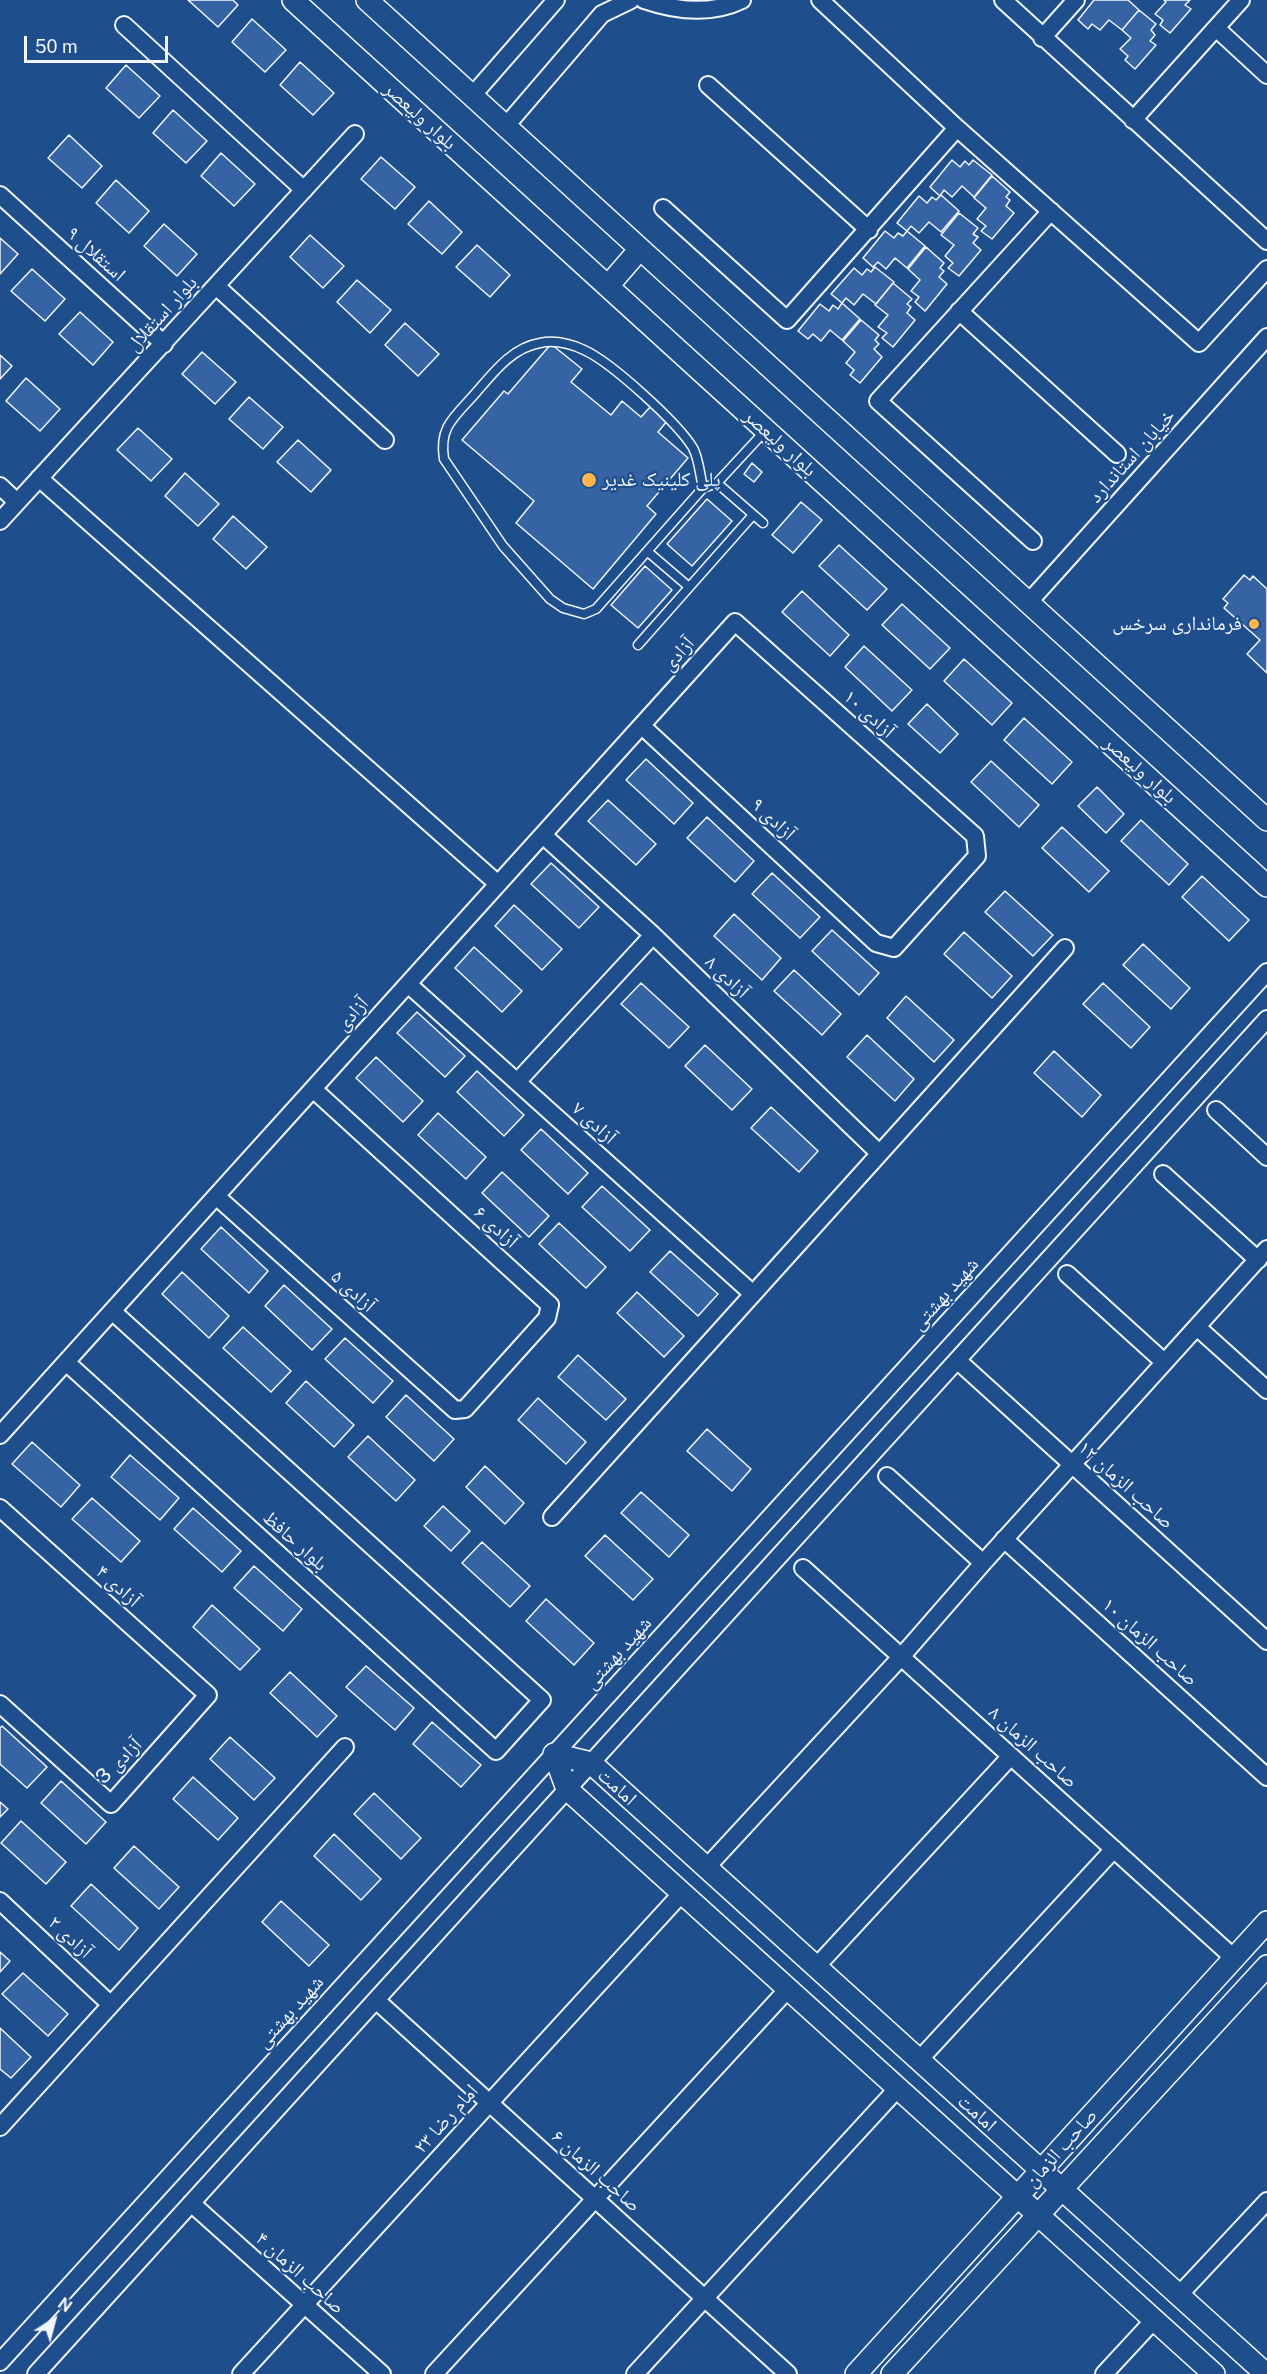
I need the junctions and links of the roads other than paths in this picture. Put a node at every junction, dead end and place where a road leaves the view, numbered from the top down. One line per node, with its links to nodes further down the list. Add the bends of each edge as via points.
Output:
1 (293, 0): 30 (street, بلوار ولیعصر)
2 (367, 0): 16 (street)
3 (556, 0): 16 (street)
4 (631, 0): 18 (street, via 603,14)
5 (644, 0): 6 (street, via 668,8 700,11)
6 (742, 0)
7 (820, 0): 19 (street)
8 (1003, 0): 13 (street)
9 (1077, 0): 13 (street)
10 (1241, 0): 12 (street)
11 (124, 25): 21 (street)
12 (1216, 28): 14 (street); 17 (street)
13 (1042, 38): 17 (street)
14 (1267, 75)
15 (708, 85): 25 (street)
16 (472, 96): 18 (street)
17 (1133, 120): 26 (street)
18 (505, 127): 27 (street)
19 (957, 128): 24 (street); 25 (street)
20 (355, 134): 21 (street, بلوار استقلال)
21 (304, 190): 29 (street, بلوار استقلال)
22 (0, 195): 33 (street, استقلال ۹)
23 (663, 208): 25 (street, via 787,320)
24 (1051, 211): 28 (street, via 1199,344); 31 (street)
25 (869, 230)
26 (1267, 241)
27 (640, 249): 30 (street); 48 (street)
28 (1267, 269)
29 (216, 286): 33 (street, بلوار استقلال); 35 (street)
30 (608, 286): 34 (street, بلوار ولیعصر)
31 (959, 311): 36 (street); 45 (street, via 878,401)
32 (1267, 337): 48 (street, خیابان استاندارد)
33 (164, 344): 37 (street, بلوار استقلال)
34 (766, 430): 38 (lane); 55 (street, بلوار ولیعصر)
35 (386, 440)
36 (1117, 454)
37 (39, 478): 41 (street, بلوار استقلال); 54 (street)
38 (717, 483): 40 (lane); 42 (lane)
39 (0, 486): 41 (street)
40 (703, 488): 46 (lane); 46 (lane, via 694,450 679,428 606,364 584,350 559,342 539,343 508,357 452,418 444,432 444,459 503,546 550,599 563,608 584,614 596,609)
41 (18, 502): 43 (street, بلوار استقلال)
42 (753, 514): 44 (lane); 47 (lane)
43 (0, 521)
44 (763, 524)
45 (1033, 542)
46 (647, 551): 47 (lane)
47 (689, 587): 50 (lane)
48 (1029, 603): 52 (street)
49 (735, 622): 51 (street, آزادی); 57 (street, آزادی ۱۰, via 975,836 977,856 894,948)
50 (638, 645)
51 (642, 726): 53 (street, آزادی); 57 (street, آزادی ۹)
52 (1267, 820)
53 (543, 835): 54 (street, آزادی); 56 (street, آزادی ۸)
54 (498, 884): 60 (street, آزادی)
55 (1267, 886)
56 (652, 935): 62 (street); 65 (street, آزادی ۸)
57 (876, 943)
58 (1065, 948): 65 (street)
59 (1267, 972): 92 (street, شهید بهشتی)
60 (408, 984): 62 (street, آزادی ۷); 63 (street, آزادی)
61 (1267, 1019): 74 (street)
62 (517, 1082): 71 (street, آزادی ۷)
63 (313, 1089): 68 (street, آزادی); 78 (street, آزادی ۶, via 550,1305 547,1318)
64 (1216, 1110): 66 (street)
65 (879, 1153): 71 (street)
66 (1267, 1157)
67 (1163, 1174): 69 (street)
68 (216, 1196): 72 (street, آزادی); 78 (street, آزادی ۵, via 455,1410)
69 (1262, 1254): 73 (street)
70 (1067, 1274): 76 (street)
71 (753, 1294): 83 (street)
72 (112, 1311): 75 (street, آزادی); 75 (street, بلوار حافظ, via 542,1700 496,1751)
73 (1197, 1327): 76 (street); 77 (street)
74 (957, 1360): 80 (street, صاحب الزمان ۱۲); 94 (street)
75 (66, 1362): 79 (street, آزادی)
76 (1164, 1362): 80 (street)
77 (1267, 1390)
78 (465, 1409)
79 (0, 1435)
80 (1072, 1464): 84 (street); 87 (street, صاحب الزمان ۱۲)
81 (887, 1476): 85 (street)
82 (0, 1508): 89 (street, آزادی ۴)
83 (552, 1517)
84 (1004, 1539): 85 (street); 95 (street, صاحب الزمان ۱۰)
85 (982, 1563): 88 (street)
86 (803, 1568): 88 (street, صاحب الزمان ۸)
87 (1267, 1641)
88 (901, 1657): 93 (street, صاحب الزمان ۸); 98 (street)
89 (208, 1695): 90 (street, آزادی 3, via 111,1804)
90 (0, 1704)
91 (345, 1747): 107 (street)
92 (554, 1754): 94 (street, امامت); 96 (street, امامت); 123 (street, شهید بهشتی)
93 (1011, 1756): 97 (street, صاحب الزمان ۸); 103 (street)
94 (591, 1763): 96 (street); 98 (street, امامت)
95 (1267, 1777)
96 (567, 1790): 99 (street, امامت); 106 (street)
97 (1114, 1850): 102 (street, صاحب الزمان ۸); 108 (street)
98 (706, 1868): 103 (street, امامت)
99 (682, 1893): 105 (street, امامت); 110 (street, امام رضا ۲۳)
100 (0, 1901): 107 (street, آزادی ۲)
101 (1267, 1922): 102 (street, صاحب الزمان)
102 (1234, 1958): 104 (street); 112 (street, صاحب الزمان)
103 (816, 1966): 108 (street, امامت)
104 (1264, 1977): 113 (street, صاحب الزمان)
105 (788, 1989): 109 (street, امامت); 115 (street)
106 (376, 2000): 110 (street, صاحب الزمان ۶); 117 (street)
107 (110, 2004): 111 (street)
108 (919, 2060): 112 (street, امامت)
109 (898, 2088): 114 (street, امامت); 120 (street)
110 (489, 2103): 115 (street, صاحب الزمان ۶); 121 (street, امام رضا ۲۳)
111 (0, 2127)
112 (1041, 2170): 113 (street, امامت); 114 (street, صاحب الزمان)
113 (1061, 2189): 118 (street, صاحب الزمان); 119 (street, امامت)
114 (1017, 2196): 118 (street, امامت); 130 (street, صاحب الزمان)
115 (595, 2199): 120 (street, صاحب الزمان ۶); 127 (street)
116 (1267, 2201): 119 (street)
117 (191, 2203): 121 (street, صاحب الزمان ۴); 124 (street)
118 (1038, 2214): 122 (street, امامت); 131 (street, صاحب الزمان)
119 (1179, 2295): 134 (street, امامت)
120 (705, 2298): 128 (street); 129 (street, صاحب الزمان ۶)
121 (304, 2305): 125 (street, امام رضا ۲۳); 126 (street, صاحب الزمان ۴)
122 (1154, 2320): 132 (street); 133 (street, امامت)
123 (0, 2362)
124 (36, 2374)
125 (241, 2374)
126 (382, 2374)
127 (434, 2374)
128 (635, 2374)
129 (788, 2374)
130 (856, 2374)
131 (892, 2374)
132 (1104, 2374)
133 (1214, 2374)
134 (1266, 2374)

